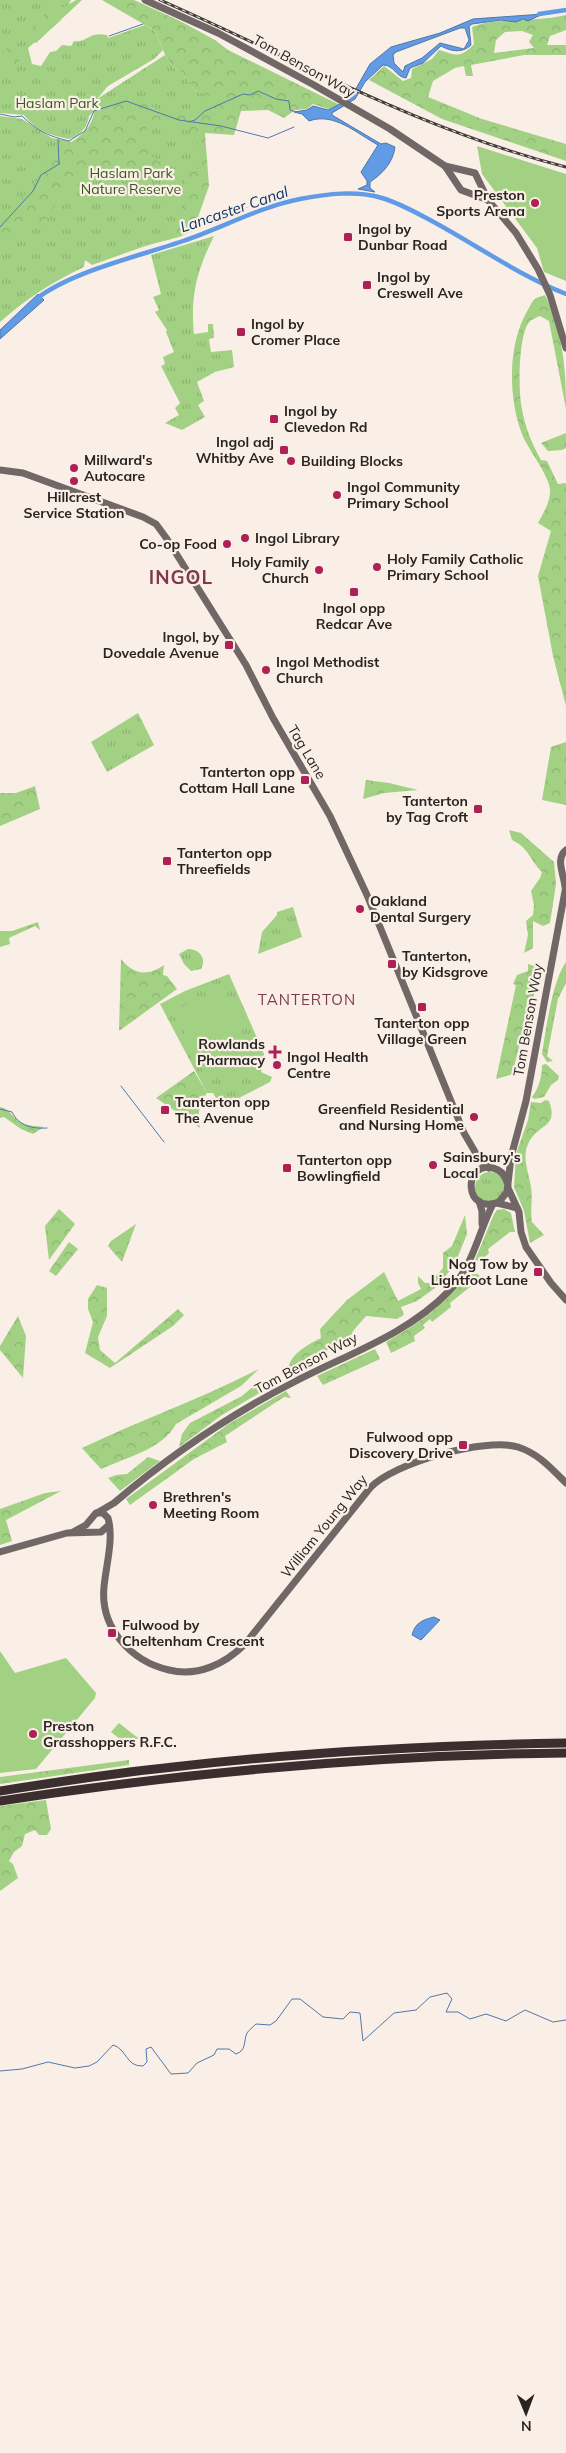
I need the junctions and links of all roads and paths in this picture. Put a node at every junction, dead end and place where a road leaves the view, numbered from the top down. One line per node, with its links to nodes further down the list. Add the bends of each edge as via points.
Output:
1 (146, 0): 2 (main road, Tom Benson Way, via 218,33 341,101)
2 (445, 166): 3 (main road, Tom Benson Way); 4 (main road, Tom Benson Way)
3 (465, 170): 4 (main road); 5 (main road, via 474,173)
4 (456, 181): 6 (main road, via 461,190)
5 (478, 182): 6 (main road); 7 (main road)
6 (470, 192): 7 (main road)
7 (488, 200): 8 (main road, via 516,233 538,269 550,295)
8 (566, 348)
9 (0, 470): 13 (main road, Tag Lane, via 22,473 143,517 156,524 167,539 246,665 277,726 330,816 367,895 464,1133)
10 (566, 850): 11 (main road, Tom Benson Way, via 560,857)
11 (564, 868): 12 (main road, Tom Benson Way)
12 (566, 887): 14 (main road, Tom Benson Way, via 526,1101)
13 (478, 1156): 15 (main road, Tag Lane); 16 (main road)
14 (511, 1157): 15 (main road); 17 (main road, Tom Benson Way)
15 (492, 1168): 16 (main road); 17 (main road, via 503,1173)
16 (478, 1171): 18 (main road, via 471,1184 473,1195)
17 (508, 1186): 19 (main road, via 504,1197); 20 (main road)
18 (479, 1201): 19 (main road); 21 (main road, Tom Benson Way)
19 (495, 1203): 20 (main road); 21 (main road, Tom Benson Way)
20 (517, 1208): 22 (main road, via 526,1247)
21 (482, 1227): 24 (main road, Tom Benson Way, via 470,1262 451,1290 435,1306 409,1324 229,1419)
22 (566, 1300)
23 (566, 1483): 30 (main road, William Young Way, via 530,1452 498,1444 473,1446 400,1468 382,1477 245,1644 225,1660 206,1669 175,1671 150,1664 124,1646 112,1628 105,1608)
24 (115, 1502): 25 (main road, Tom Benson Way); 26 (main road)
25 (97, 1513): 26 (main road, via 103,1513); 27 (main road)
26 (109, 1521): 29 (main road, via 106,1530); 30 (main road)
27 (89, 1522): 28 (main road); 29 (main road, via 91,1528)
28 (73, 1532): 29 (main road); 31 (main road)
29 (98, 1532): 30 (main road)
30 (108, 1547)
31 (0, 1552)
32 (566, 1744): 34 (highway, via 394,1748 271,1757 171,1767)
33 (566, 1753): 35 (highway, via 396,1758 253,1768)
34 (0, 1791)
35 (0, 1801)

